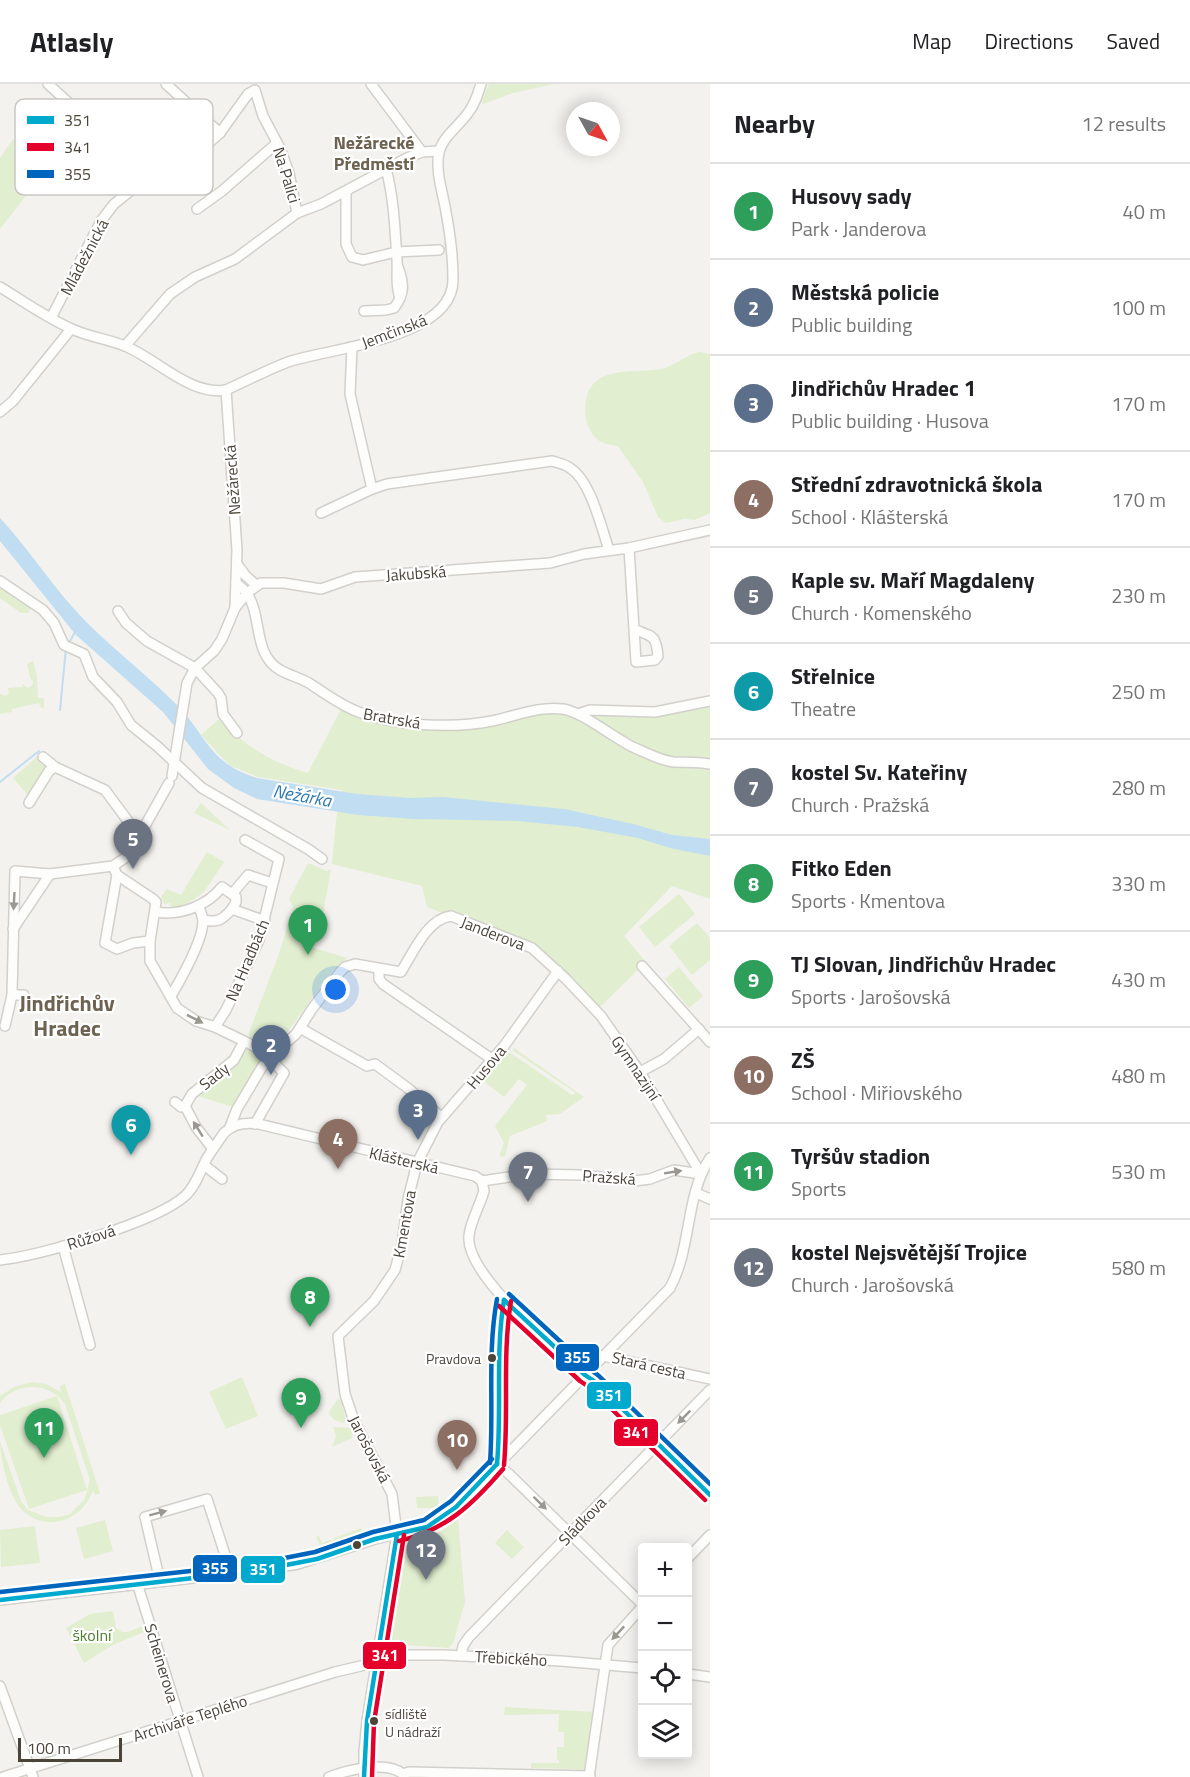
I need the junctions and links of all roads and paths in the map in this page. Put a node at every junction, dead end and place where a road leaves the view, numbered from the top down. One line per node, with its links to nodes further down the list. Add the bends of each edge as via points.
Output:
1 (48, 84): 6 (street)
2 (166, 84): 7 (street)
3 (371, 84): 13 (street)
4 (481, 84): 12 (street, via 470,112)
5 (255, 90): 9 (street, Mládežnická); 11 (street, Na Palici)
6 (64, 99)
7 (183, 99)
8 (213, 127): 9 (street)
9 (220, 133): 10 (street, Mládežnická)
10 (213, 139)
11 (277, 143): 17 (street); 18 (street, Na Palici, via 289,173)
12 (439, 151): 13 (street, Na Palici); 26 (street, Jemčinská, via 438,172 454,278 451,294 436,314 413,327)
13 (423, 152): 14 (street, Na Palici)
14 (386, 169): 15 (street, Na Palici); 20 (street)
15 (346, 191): 18 (street, Na Palici); 20 (street, via 346,244 350,255 363,260)
16 (125, 195): 23 (street, Mládežnická, via 101,221)
17 (197, 209)
18 (297, 213): 25 (street, via 235,259 195,277 170,294)
19 (439, 250): 20 (street)
20 (396, 252): 22 (street, via 400,298 391,310)
21 (0, 287): 23 (street)
22 (364, 311)
23 (51, 318): 24 (street)
24 (71, 328): 25 (street); 28 (street, via 13,401)
25 (125, 346): 27 (street, via 193,385 217,392)
26 (352, 347): 27 (street, Jemčinská, via 290,361); 29 (street, via 350,394)
27 (226, 390): 34 (street, Nežárecká)
28 (0, 411)
29 (372, 489): 30 (street); 33 (street, via 544,461 558,463 582,480)
30 (321, 513)
31 (710, 530): 32 (street, Jakubská)
32 (629, 548): 33 (street, Jakubská); 41 (street)
33 (609, 550): 37 (street, Jakubská, via 550,563 356,577 321,589 284,583)
34 (237, 564): 36 (street, Nežárecká); 37 (street)
35 (0, 581): 47 (street, via 43,610 67,647 84,654 93,677 117,702 131,725)
36 (236, 583): 38 (street, Bratrská); 39 (street, Nežárecká)
37 (256, 585): 38 (street)
38 (247, 593): 39 (street); 44 (street, Bratrská, via 262,649 272,663 358,712 439,725 492,721 548,709)
39 (235, 608): 42 (street, Nežárecká, via 222,639)
40 (118, 611): 42 (street, via 147,641)
41 (636, 630)
42 (195, 668): 45 (street, via 218,693 223,714); 47 (street, Nežárecká, via 183,705)
43 (710, 700): 44 (street, Bratrská, via 655,712 590,710)
44 (578, 714): 48 (street, Bratrská, via 615,738 656,757)
45 (237, 733)
46 (43, 757): 49 (street)
47 (175, 763): 52 (street, Nežárecká); 53 (street, via 217,798)
48 (710, 764)
49 (55, 767): 50 (street); 52 (street, via 108,792 128,821)
50 (29, 803)
51 (245, 840): 56 (street, Na Hradbách, via 279,859)
52 (135, 843): 54 (street, Nežárecká)
53 (322, 859)
54 (115, 871): 55 (street); 60 (street, via 153,898); 65 (street, via 105,943 117,950)
55 (50, 874): 64 (street); 64 (street, one-way to 64, via 15,871)
56 (272, 884): 57 (street, via 248,875); 62 (street, Na Hradbách)
57 (232, 894): 58 (street, via 222,887); 59 (street, via 236,902)
58 (199, 907): 60 (street); 61 (street)
59 (232, 909): 61 (street, via 215,923); 62 (street)
60 (156, 912): 65 (street)
61 (203, 920): 71 (street, via 190,960)
62 (265, 921): 73 (street, Na Hradbách)
63 (0, 929): 64 (street)
64 (12, 931): 69 (street)
65 (150, 941): 71 (street, via 150,961)
66 (642, 966): 75 (street)
67 (379, 969): 68 (street, Janderova, via 401,972 429,929 451,916 532,948); 74 (street, Janderova, via 355,964 345,967); 79 (street, via 383,984)
68 (558, 971): 79 (street, Husova); 80 (street, Gymnazijní, via 601,1016)
69 (12, 995): 70 (street); 72 (street)
70 (24, 995)
71 (171, 996): 73 (street, one-way to 73, via 177,1008 196,1021)
72 (5, 1026)
73 (215, 1027): 76 (street)
74 (300, 1028): 78 (street); 83 (street, via 367,1066 375,1064)
75 (699, 1029): 77 (street); 80 (street, via 664,1059)
76 (244, 1041): 78 (street); 82 (street, Sady, via 234,1060 192,1094)
77 (710, 1042)
78 (269, 1058): 84 (street, via 284,1073); 85 (street)
79 (493, 1060): 83 (street, Husova)
80 (640, 1072): 90 (street, Gymnazijní)
81 (175, 1102): 82 (street)
82 (185, 1106): 86 (street, one-way to 82)
83 (441, 1117): 88 (street, Husova)
84 (255, 1124): 85 (street); 88 (street, Klášterská)
85 (230, 1127): 86 (street)
86 (213, 1149): 89 (street)
87 (710, 1158): 90 (street)
88 (417, 1163): 92 (street, Klášterská); 98 (street, Kmentova, via 395,1270 374,1301)
89 (204, 1165): 91 (street); 95 (street, Růžová, via 190,1191 161,1211)
90 (701, 1174): 92 (street, Pražská, one-way to 90, via 531,1174 634,1181 674,1170); 93 (street)
91 (222, 1179)
92 (482, 1181): 97 (street, via 484,1191 469,1236 470,1245 480,1269)
93 (696, 1193): 94 (street); 101 (street, via 683,1257 670,1288)
94 (710, 1199)
95 (63, 1246): 96 (street, Růžová); 99 (street)
96 (0, 1260)
97 (504, 1300): 100 (street); 105 (street, via 497,1376)
98 (338, 1336): 111 (street, Jarošovská, via 345,1394 354,1421 392,1494)
99 (90, 1345)
100 (552, 1345): 101 (street, Stará cesta); 102 (street)
101 (604, 1355): 102 (street); 103 (street, Stará cesta)
102 (585, 1375): 106 (street); 107 (street)
103 (710, 1379)
104 (710, 1390): 107 (street, Sládkova, one-way to 107)
105 (499, 1438): 106 (street, via 511,1443); 108 (street)
106 (520, 1441): 108 (street)
107 (657, 1444): 109 (street); 110 (street, Sládkova)
108 (497, 1464): 110 (street, one-way to 110); 111 (street, via 439,1520 420,1530)
109 (710, 1495)
110 (570, 1533): 118 (street); 120 (street, Sládkova, via 469,1637)
111 (397, 1534): 114 (street, via 298,1564); 121 (street, Jarošovská)
112 (710, 1535): 113 (street)
113 (692, 1553)
114 (231, 1573): 115 (street); 115 (street, one-way to 114, via 145,1517 207,1499)
115 (160, 1581): 116 (street)
116 (137, 1583): 117 (street); 127 (street, Scheinerova)
117 (0, 1600)
118 (638, 1601)
119 (638, 1610): 122 (street, one-way to 122, via 608,1645)
120 (461, 1656): 121 (street, Třebického); 122 (street, Třebického)
121 (379, 1659): 127 (street, Archiváře Teplého); 128 (street, Jarošovská, via 367,1721)
122 (605, 1666): 123 (street, Třebického); 134 (street)
123 (638, 1668)
124 (692, 1675): 125 (street)
125 (710, 1677)
126 (0, 1686): 129 (street)
127 (180, 1721): 129 (street, Archiváře Teplého); 132 (street, Scheinerova)
128 (364, 1772): 130 (street, via 394,1769); 133 (street, via 346,1770)
129 (31, 1773): 131 (street, Archiváře Teplého)
130 (402, 1775): 134 (street, via 409,1772)
131 (3, 1777)
132 (198, 1777)
133 (329, 1777)
134 (590, 1777)

